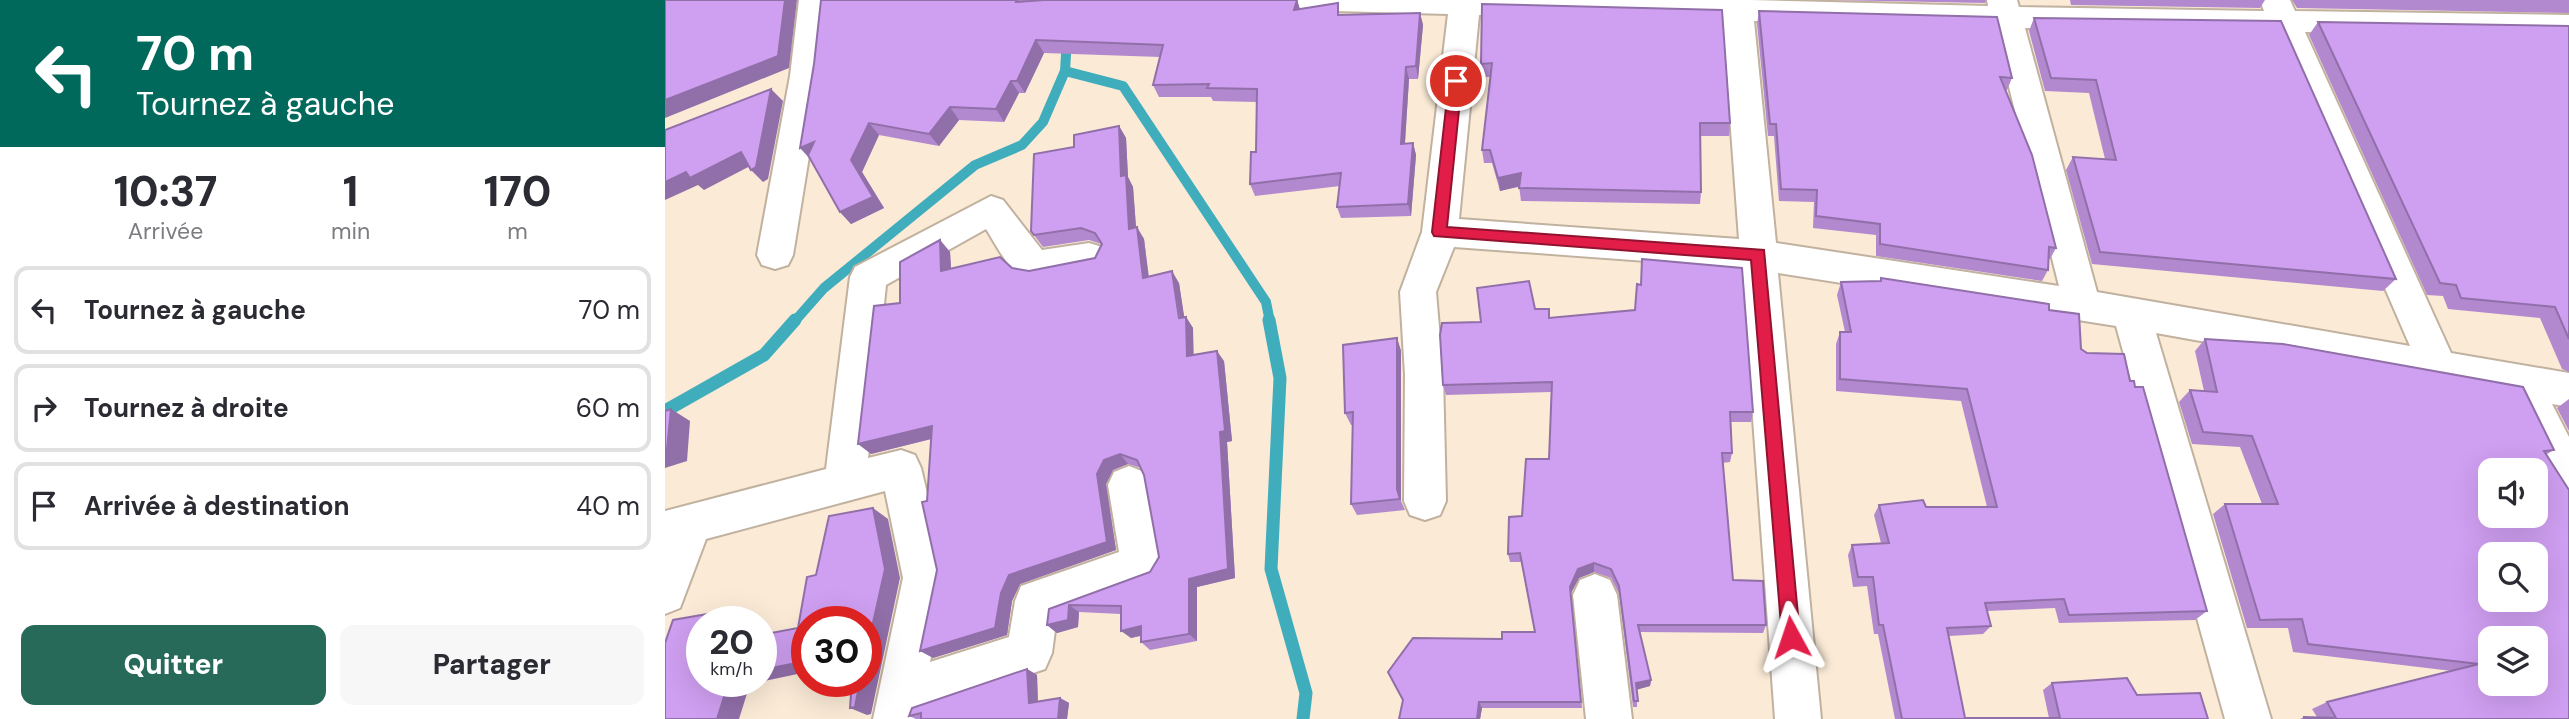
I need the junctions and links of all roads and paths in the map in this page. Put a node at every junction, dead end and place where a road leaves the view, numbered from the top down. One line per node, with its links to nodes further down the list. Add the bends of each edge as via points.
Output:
1 (814, 0): 8 (street)
2 (1296, 0): 3 (street)
3 (1464, 3): 4 (street); 10 (street)
4 (1737, 4): 5 (street); 12 (street)
5 (2004, 9): 6 (street); 14 (street)
6 (2279, 11): 7 (street); 16 (street)
7 (2569, 26)
8 (806, 76): 9 (street); 11 (street)
9 (768, 92)
10 (1440, 232): 12 (street); 22 (street, via 1418,292)
11 (775, 255)
12 (1758, 255): 14 (street); 28 (street)
13 (1089, 257): 20 (street, via 1033,266 991,210 868,277)
14 (2082, 305): 15 (street)
15 (2131, 314): 16 (street); 29 (street)
16 (2439, 369): 17 (street)
17 (2521, 382): 18 (street); 19 (street)
18 (2569, 390)
19 (2569, 478)
20 (845, 483): 23 (street); 26 (street, via 901,468 925,578)
21 (1129, 485): 26 (street, via 1143,564 1037,601 1029,653)
22 (1425, 500)
23 (678, 528): 24 (street)
24 (665, 593)
25 (1595, 595): 27 (street)
26 (899, 707)
27 (1609, 719)
28 (1798, 719)
29 (2248, 719)

